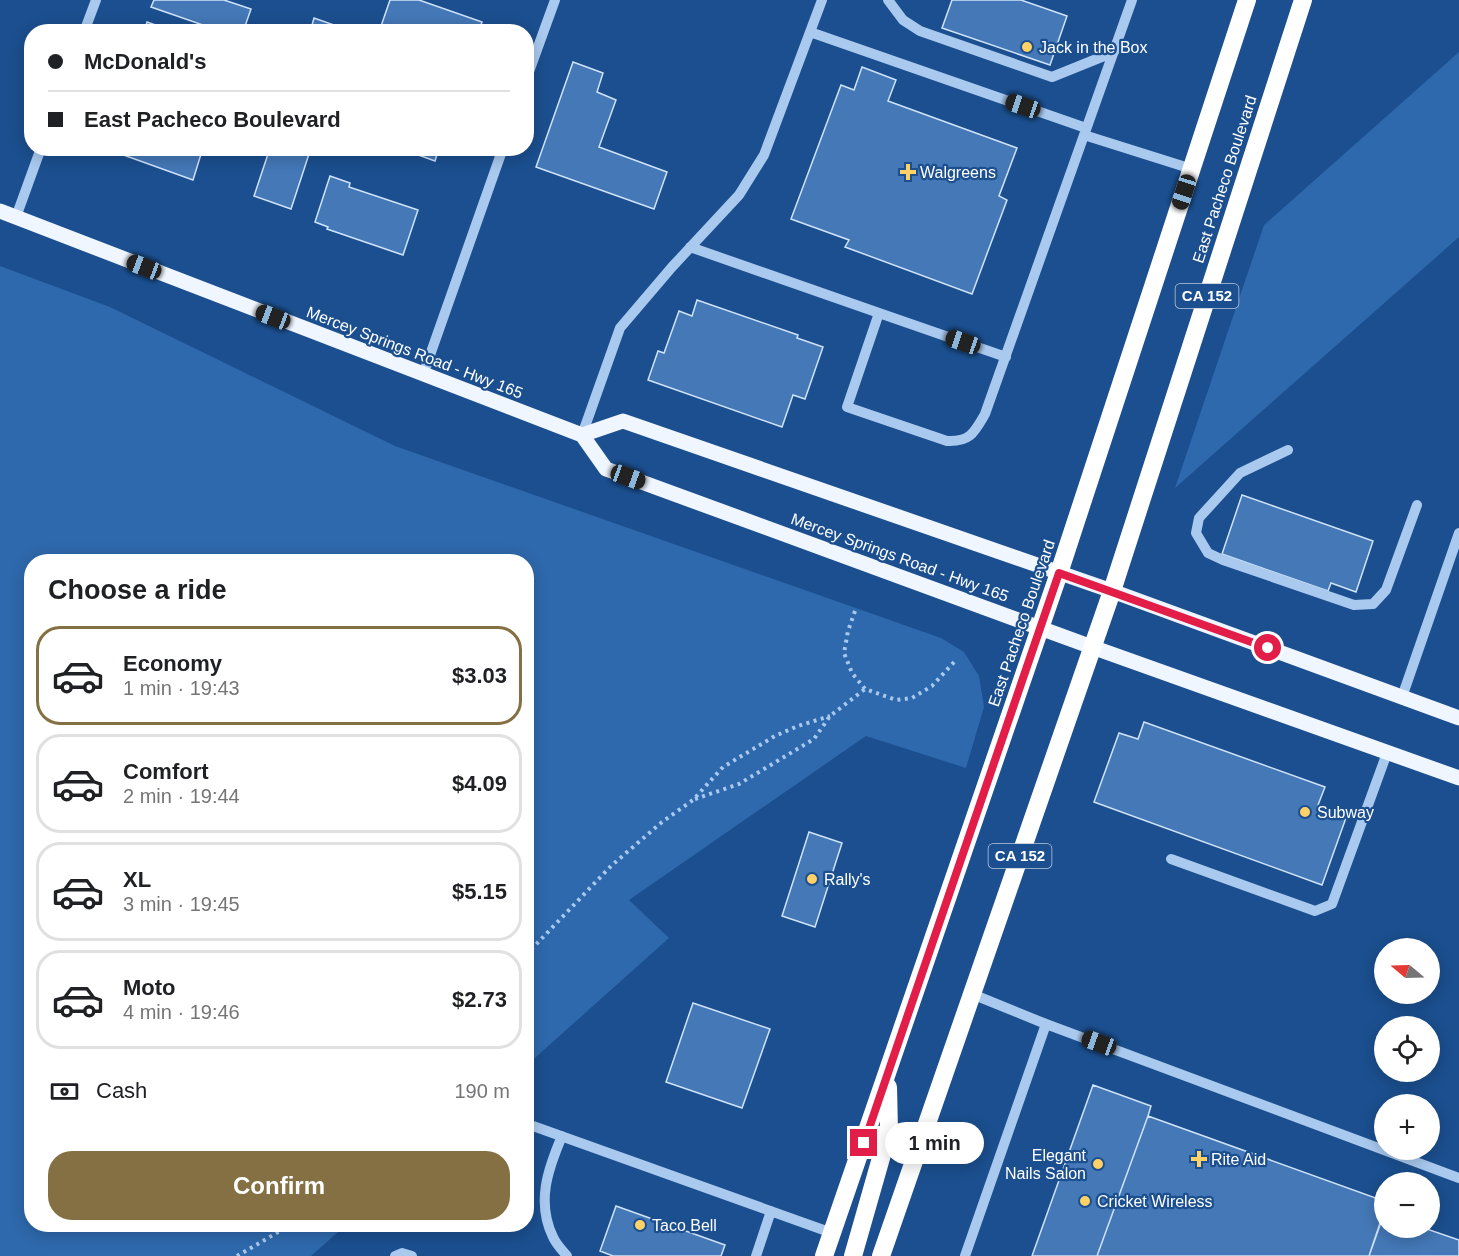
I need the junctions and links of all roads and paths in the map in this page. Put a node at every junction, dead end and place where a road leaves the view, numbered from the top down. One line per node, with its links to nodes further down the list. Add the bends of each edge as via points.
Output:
1 (96, 0): 8 (street)
2 (555, 0): 11 (street)
3 (822, 0): 9 (street)
4 (888, 0): 10 (street, via 903,20 920,31 1053,77)
5 (1132, 0): 10 (street)
6 (1247, 0): 15 (highway, East Pacheco Boulevard / CA 152)
7 (1303, 0): 27 (highway, East Pacheco Boulevard / CA 152)
8 (87, 24)
9 (810, 32): 12 (street); 18 (street, via 764,155 739,195)
10 (1114, 52): 12 (street)
11 (534, 59)
12 (1085, 131): 15 (street); 20 (street)
13 (38, 156): 17 (street)
14 (500, 156): 21 (street)
15 (1192, 169): 26 (highway, East Pacheco Boulevard / CA 152)
16 (0, 211): 17 (main road, Mercey Springs Road - Hwy 165)
17 (16, 217): 21 (main road, Mercey Springs Road - Hwy 165)
18 (690, 247): 19 (street); 22 (street, via 620,328)
19 (879, 313): 20 (street); 20 (street, via 847,407 947,441 961,442 974,433 985,414)
20 (1006, 357)
21 (423, 375): 22 (main road, Mercey Springs Road - Hwy 165)
22 (582, 435): 26 (main road, via 623,421); 29 (main road, Mercey Springs Road - Hwy 165, via 606,469)
23 (1288, 450): 24 (street, via 1240,473 1199,518 1196,533 1208,553 1354,605 1372,604 1386,590)
24 (1417, 505)
25 (1459, 534): 33 (street)
26 (1059, 573): 27 (main road); 29 (highway, East Pacheco Boulevard / CA 152)
27 (1112, 591): 30 (highway, East Pacheco Boulevard / CA 152); 33 (main road)
28 (855, 610): 32 (path, via 844,653 852,673)
29 (1040, 628): 30 (main road, Mercey Springs Road - Hwy 165); 43 (highway, East Pacheco Boulevard / CA 152)
30 (1092, 647): 36 (main road, Mercey Springs Road - Hwy 165); 41 (highway, East Pacheco Boulevard / CA 152)
31 (957, 659): 32 (path, via 932,686 912,699 896,700)
32 (865, 689): 34 (path)
33 (1402, 697): 35 (main road)
34 (830, 716): 38 (path, via 775,736 723,767); 38 (path, via 814,739 739,784)
35 (1459, 718)
36 (1387, 753): 37 (main road, Mercey Springs Road - Hwy 165); 39 (street, via 1332,904 1315,911)
37 (1459, 778)
38 (693, 800): 40 (path, via 636,843)
39 (1171, 859)
40 (534, 947)
41 (972, 994): 42 (street); 57 (highway, East Pacheco Boulevard / CA 152)
42 (1046, 1024): 46 (street); 58 (street)
43 (888, 1076): 49 (highway, East Pacheco Boulevard / CA 152); 56 (highway, via 889,1130)
44 (534, 1126): 45 (street)
45 (562, 1136): 47 (street); 53 (street, via 545,1183 544,1208 553,1238)
46 (1459, 1178)
47 (771, 1211): 49 (street); 54 (street)
48 (278, 1232): 50 (path)
49 (832, 1233): 55 (highway, East Pacheco Boulevard / CA 152)
50 (237, 1256)
51 (395, 1256): 52 (street)
52 (412, 1256)
53 (567, 1256)
54 (756, 1256)
55 (824, 1256)
56 (853, 1256)
57 (881, 1256)
58 (964, 1256)

